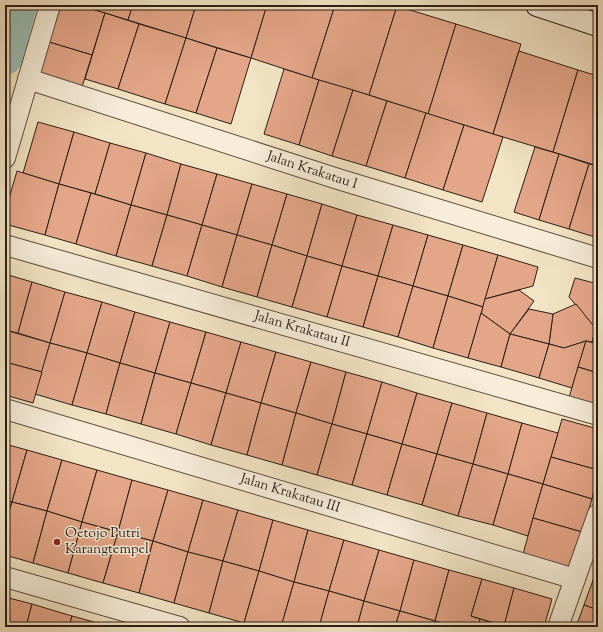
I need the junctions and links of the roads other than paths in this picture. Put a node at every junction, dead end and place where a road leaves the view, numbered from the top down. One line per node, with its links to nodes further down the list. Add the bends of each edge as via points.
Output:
1 (50, 5): 4 (street)
2 (537, 5): 3 (main road)
3 (598, 25)
4 (28, 79): 5 (street); 7 (street, Jalan Krakatau I, via 338,179)
5 (5, 158)
6 (5, 245): 9 (street, Jalan Krakatau II)
7 (598, 258)
8 (5, 409): 12 (street, Jalan Krakatau III)
9 (598, 415)
10 (598, 514): 12 (street)
11 (5, 577): 13 (street)
12 (575, 579): 14 (street)
13 (180, 627)
14 (558, 627)

